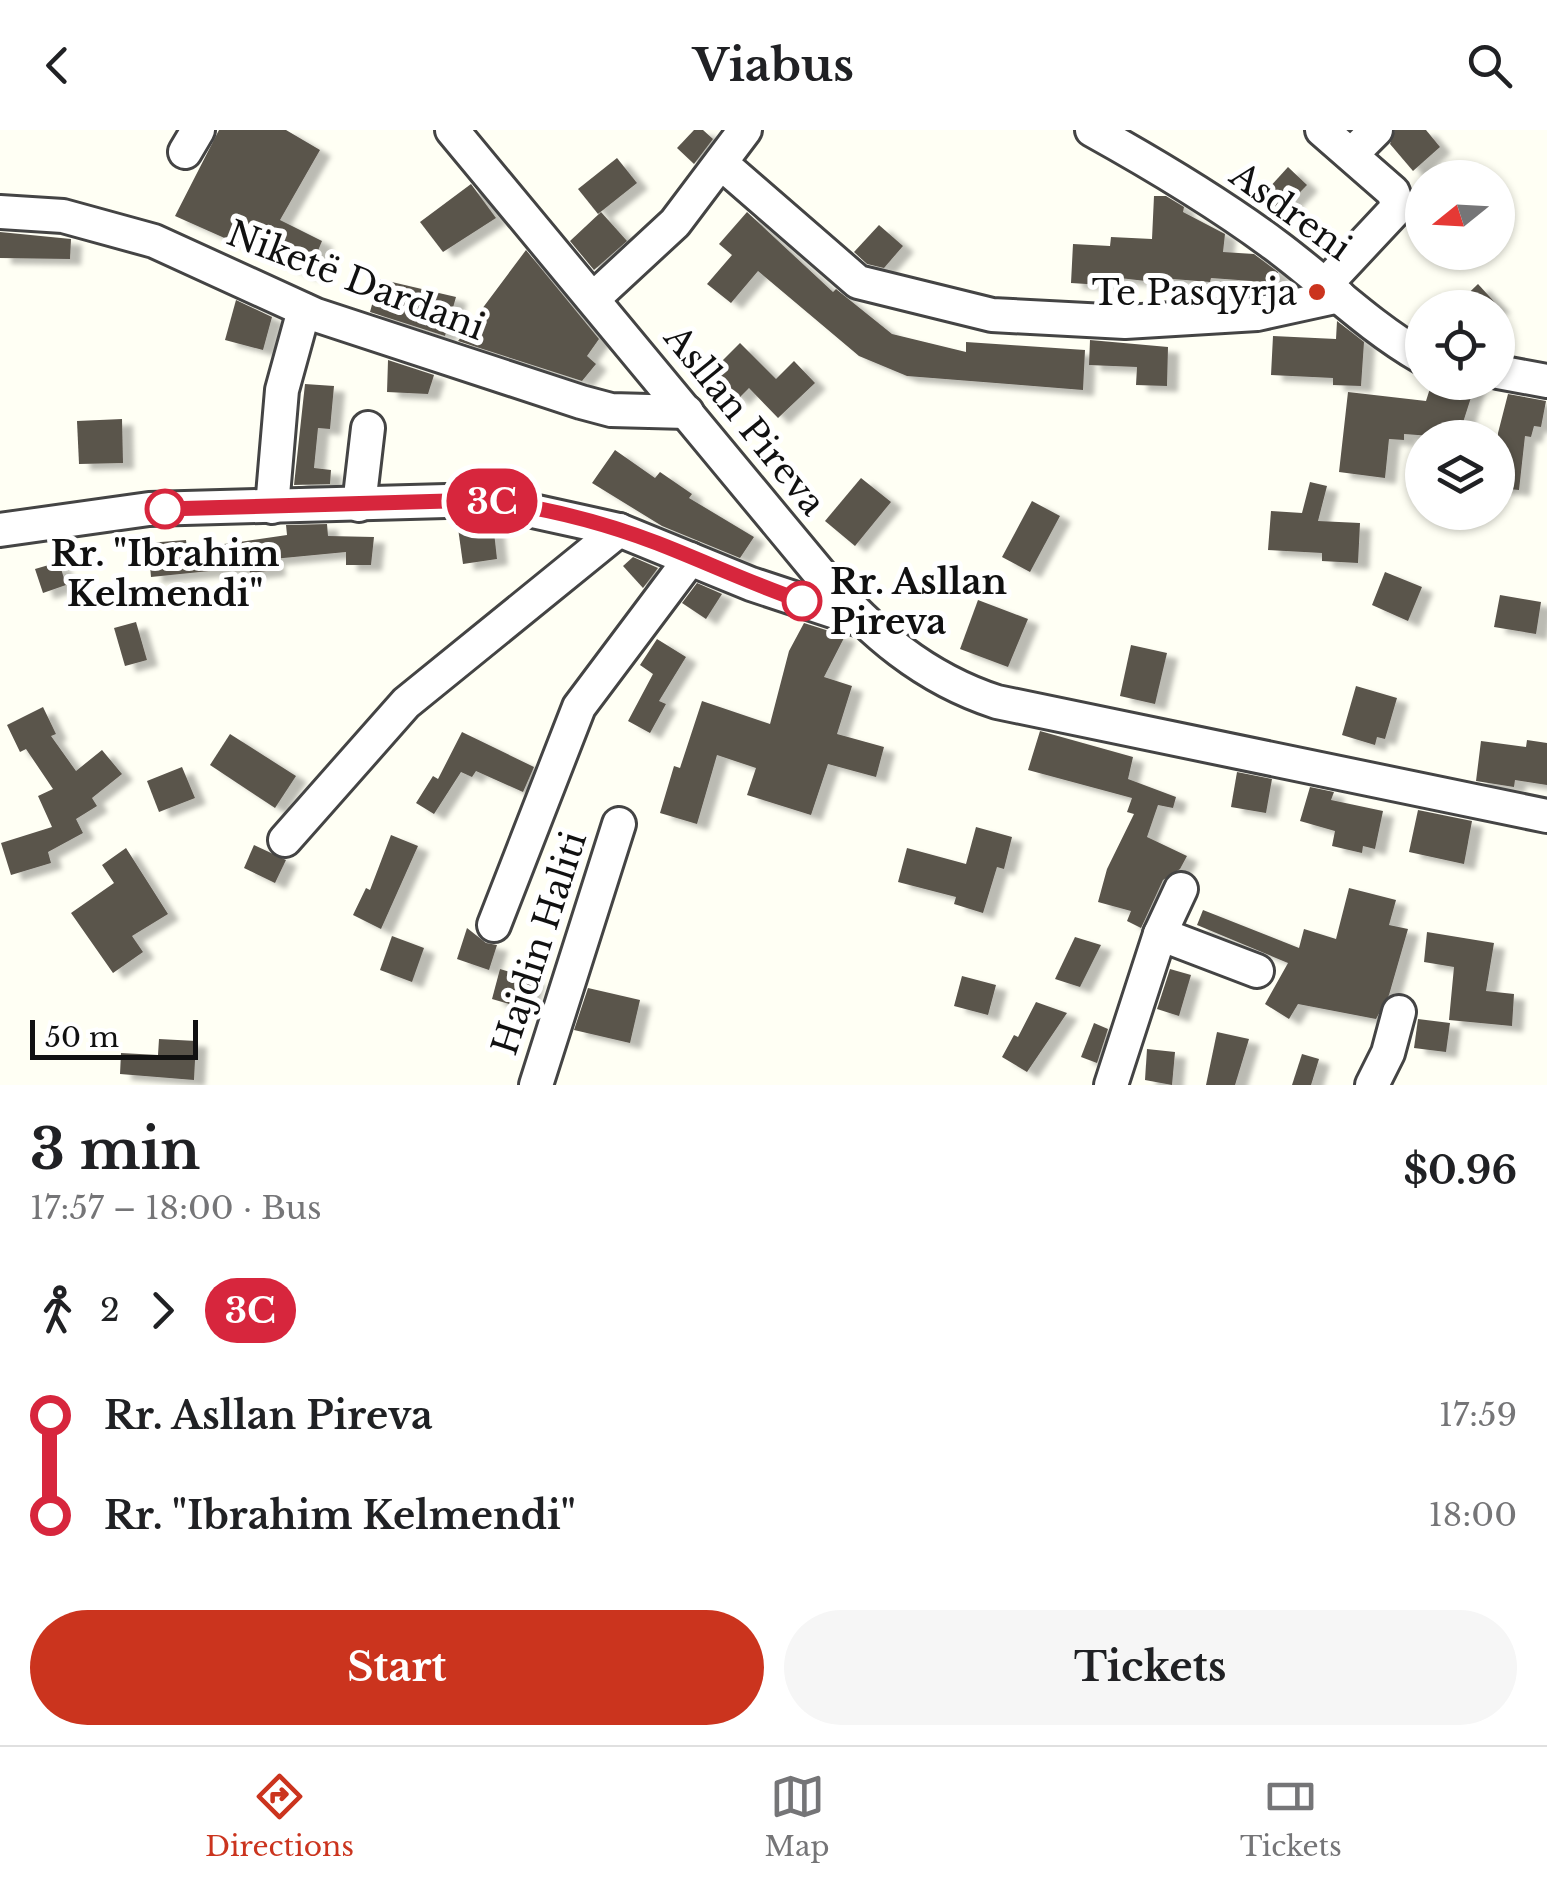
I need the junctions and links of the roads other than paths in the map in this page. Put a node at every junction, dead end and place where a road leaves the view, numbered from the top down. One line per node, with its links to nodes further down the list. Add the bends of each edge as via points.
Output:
1 (452, 130): 10 (street, Asllan Pireva)
2 (745, 130): 7 (street)
3 (1092, 130): 9 (street, Asdreni, via 1219,206)
4 (1322, 130): 6 (street)
5 (1376, 130): 6 (street)
6 (1352, 154): 9 (street, via 1393,192 1398,207)
7 (722, 163): 9 (street, via 858,282 992,316 1125,322 1258,314); 10 (street, via 674,223)
8 (0, 212): 11 (street, Niketë Dardani, via 104,225)
9 (1332, 291): 12 (street, Asdreni)
10 (594, 298): 15 (street, Asllan Pireva)
11 (304, 310): 15 (street, Niketë Dardani, via 581,402 611,410); 18 (street, via 282,390)
12 (1405, 346)
13 (1515, 375): 14 (street)
14 (1547, 381)
15 (686, 412): 22 (street, Asllan Pireva)
16 (368, 428): 17 (street)
17 (359, 505): 18 (street); 20 (street, via 483,500)
18 (272, 507): 19 (street, via 149,509)
19 (0, 530)
20 (619, 530): 21 (street); 25 (street, via 406,703)
21 (690, 559): 22 (street); 27 (street, via 579,706)
22 (860, 620): 23 (street, Asllan Pireva, via 916,664 996,702)
23 (1547, 816)
24 (619, 824): 31 (street, Hajdin Haliti)
25 (285, 840)
26 (1181, 889): 28 (street)
27 (494, 925)
28 (1160, 934): 29 (street); 32 (street)
29 (1257, 971)
30 (1399, 1012): 33 (street)
31 (536, 1085)
32 (1111, 1085)
33 (1372, 1085)

